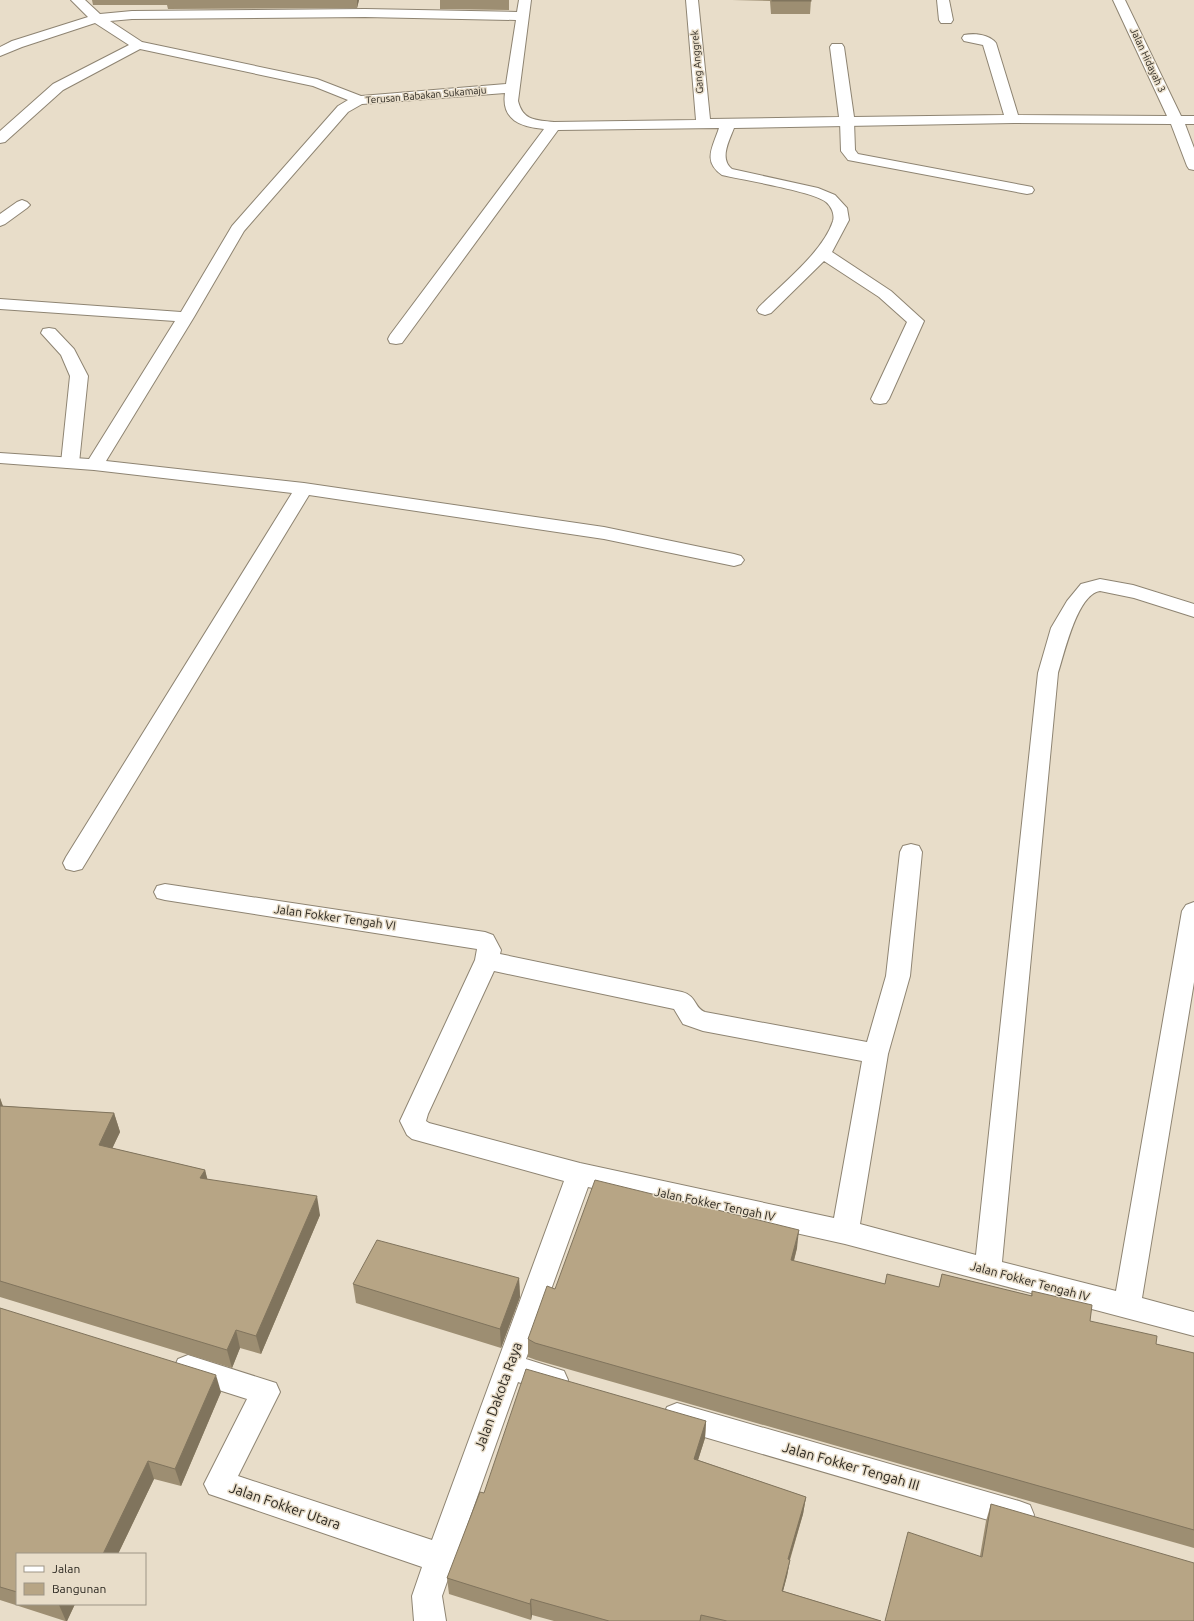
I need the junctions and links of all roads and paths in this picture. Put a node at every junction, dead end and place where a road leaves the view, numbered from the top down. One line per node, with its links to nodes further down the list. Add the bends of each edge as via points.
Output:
1 (77, 0): 13 (street)
2 (151, 0): 11 (street)
3 (231, 0): 9 (street)
4 (368, 0): 10 (street)
5 (525, 0): 12 (street)
6 (692, 0): 25 (street, Gang Anggrek)
7 (942, 0): 14 (street)
8 (1119, 0): 22 (street, Jalan Hidayah 3)
9 (226, 13): 10 (street); 11 (street)
10 (365, 13): 12 (street)
11 (146, 15): 13 (street)
12 (523, 16): 19 (street)
13 (97, 18): 16 (street); 18 (street)
14 (946, 20)
15 (969, 38): 21 (street, via 982,39 989,43)
16 (138, 45): 20 (street, via 317,83); 28 (street, via 58,87)
17 (837, 47): 24 (street)
18 (0, 52)
19 (513, 88): 20 (street, Terusan Babakan Sukamaju); 27 (street, via 512,106 517,116 523,120)
20 (359, 100): 36 (street, Terusan Babakan Sukamaju, via 342,109 237,229)
21 (1014, 119): 22 (street); 24 (street)
22 (1176, 120): 23 (street); 29 (street, Jalan Hidayah 3)
23 (1194, 120)
24 (847, 121): 26 (street); 30 (street, via 848,151 853,157)
25 (703, 123): 26 (street); 27 (street)
26 (728, 123): 33 (street, via 718,158 719,166 727,172 813,192 830,198 839,208 840,220)
27 (554, 126): 38 (street)
28 (0, 139)
29 (1194, 166)
30 (1027, 190)
31 (22, 205): 32 (street)
32 (0, 221)
33 (823, 253): 35 (street); 39 (street, via 885,294 916,321)
34 (0, 304): 36 (street)
35 (765, 310)
36 (186, 317): 42 (street, Terusan Babakan Sukamaju)
37 (49, 333): 41 (street, via 68,353 79,376)
38 (396, 339)
39 (880, 399)
40 (0, 458): 41 (street)
41 (70, 463): 42 (street)
42 (94, 465): 43 (street)
43 (304, 490): 44 (street, via 597,532); 47 (street)
44 (734, 560)
45 (1194, 611): 54 (street, via 1103,584 1085,589 1062,627 1048,673)
46 (911, 852): 51 (street, via 898,976)
47 (74, 863)
48 (165, 892): 50 (street, Jalan Fokker Tengah VI, via 485,940 489,950)
49 (1194, 911): 55 (street)
50 (487, 960): 51 (street, via 682,1001 692,1017 703,1020); 52 (street, Jalan Fokker Tengah IV, via 412,1121 421,1132)
51 (876, 1054): 53 (street)
52 (580, 1174): 53 (street, Jalan Fokker Tengah IV); 58 (street, Jalan Dakota Raya)
53 (845, 1232): 54 (street, Jalan Fokker Tengah IV)
54 (988, 1270): 55 (street, Jalan Fokker Tengah IV)
55 (1127, 1306): 56 (street, Jalan Fokker Tengah IV)
56 (1194, 1324)
57 (160, 1359): 62 (street, Jalan Fokker Utara, via 266,1392 219,1484)
58 (509, 1367): 59 (street); 62 (street, Jalan Dakota Raya)
59 (577, 1387)
60 (653, 1409): 61 (street, Jalan Fokker Tengah III)
61 (1042, 1521)
62 (440, 1558): 63 (street, Jalan Dakota Raya, via 427,1596)
63 (430, 1621)

